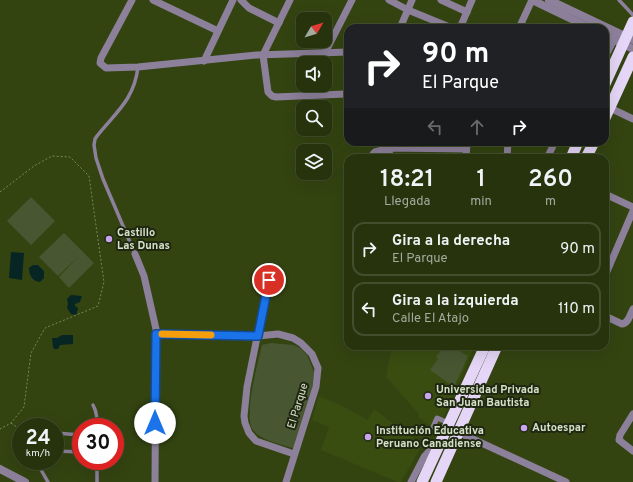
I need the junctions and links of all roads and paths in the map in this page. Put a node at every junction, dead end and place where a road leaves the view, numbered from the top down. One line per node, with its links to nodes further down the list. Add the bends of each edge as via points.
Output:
1 (132, 0): 35 (street, via 100,60 101,65 106,68)
2 (153, 0): 25 (street)
3 (233, 0): 25 (street)
4 (241, 0): 18 (street, via 249,8)
5 (290, 0): 18 (street)
6 (352, 0): 30 (street)
7 (389, 0): 14 (street)
8 (412, 0): 14 (street)
9 (441, 0): 15 (street)
10 (472, 0): 15 (street)
11 (532, 0): 22 (street); 23 (street)
12 (549, 0): 24 (street)
13 (619, 0): 16 (lane)
14 (408, 10): 19 (street); 20 (street)
15 (467, 12): 21 (street)
16 (633, 15)
17 (633, 22): 28 (highway)
18 (279, 23): 32 (street)
19 (402, 24)
20 (442, 24)
21 (462, 24)
22 (521, 24)
23 (582, 24)
24 (595, 24)
25 (218, 31): 34 (street)
26 (609, 32): 28 (street)
27 (609, 36): 28 (street)
28 (625, 40): 31 (street); 36 (highway)
29 (344, 52): 30 (street)
30 (325, 53): 32 (street)
31 (609, 54)
32 (263, 55): 34 (street); 37 (street, via 268,92 272,96)
33 (633, 57): 38 (highway)
34 (204, 61): 35 (street)
35 (138, 67): 47 (lane, via 129,96 95,139 94,151 103,180)
36 (609, 71)
37 (344, 94)
38 (609, 109)
39 (609, 113): 40 (street)
40 (633, 119)
41 (388, 146): 42 (street)
42 (373, 154)
43 (0, 192): 59 (path, via 34,166 52,156 70,157 89,176 104,282 98,306 45,328 30,353 24,407)
44 (609, 196): 45 (street)
45 (633, 207)
46 (633, 211): 48 (street)
47 (135, 254): 52 (street, via 144,276)
48 (609, 267)
49 (271, 268): 53 (street)
50 (633, 308): 51 (street, via 625,323)
51 (609, 318)
52 (156, 334): 53 (street, El Parque); 72 (street)
53 (258, 336): 65 (street, via 245,402 246,428 256,441); 65 (street, El Parque, via 278,334 293,338 312,354 318,368 316,387)
54 (479, 350): 62 (highway)
55 (495, 350): 63 (highway)
56 (92, 405): 58 (lane, via 96,409)
57 (633, 414): 64 (street, via 619,440)
58 (97, 418)
59 (11, 423): 61 (path)
60 (433, 427): 62 (street, via 437,418)
61 (0, 429)
62 (446, 429): 63 (street); 74 (street, via 424,457); 75 (highway)
63 (459, 430): 76 (highway); 77 (street)
64 (633, 451)
65 (294, 454): 73 (street, El Parque)
66 (0, 469): 69 (street)
67 (97, 470): 71 (lane)
68 (42, 471): 70 (lane)
69 (25, 482)
70 (48, 482)
71 (97, 482)
72 (155, 482)
73 (286, 482)
74 (411, 482)
75 (422, 482)
76 (436, 482)
77 (566, 482)

